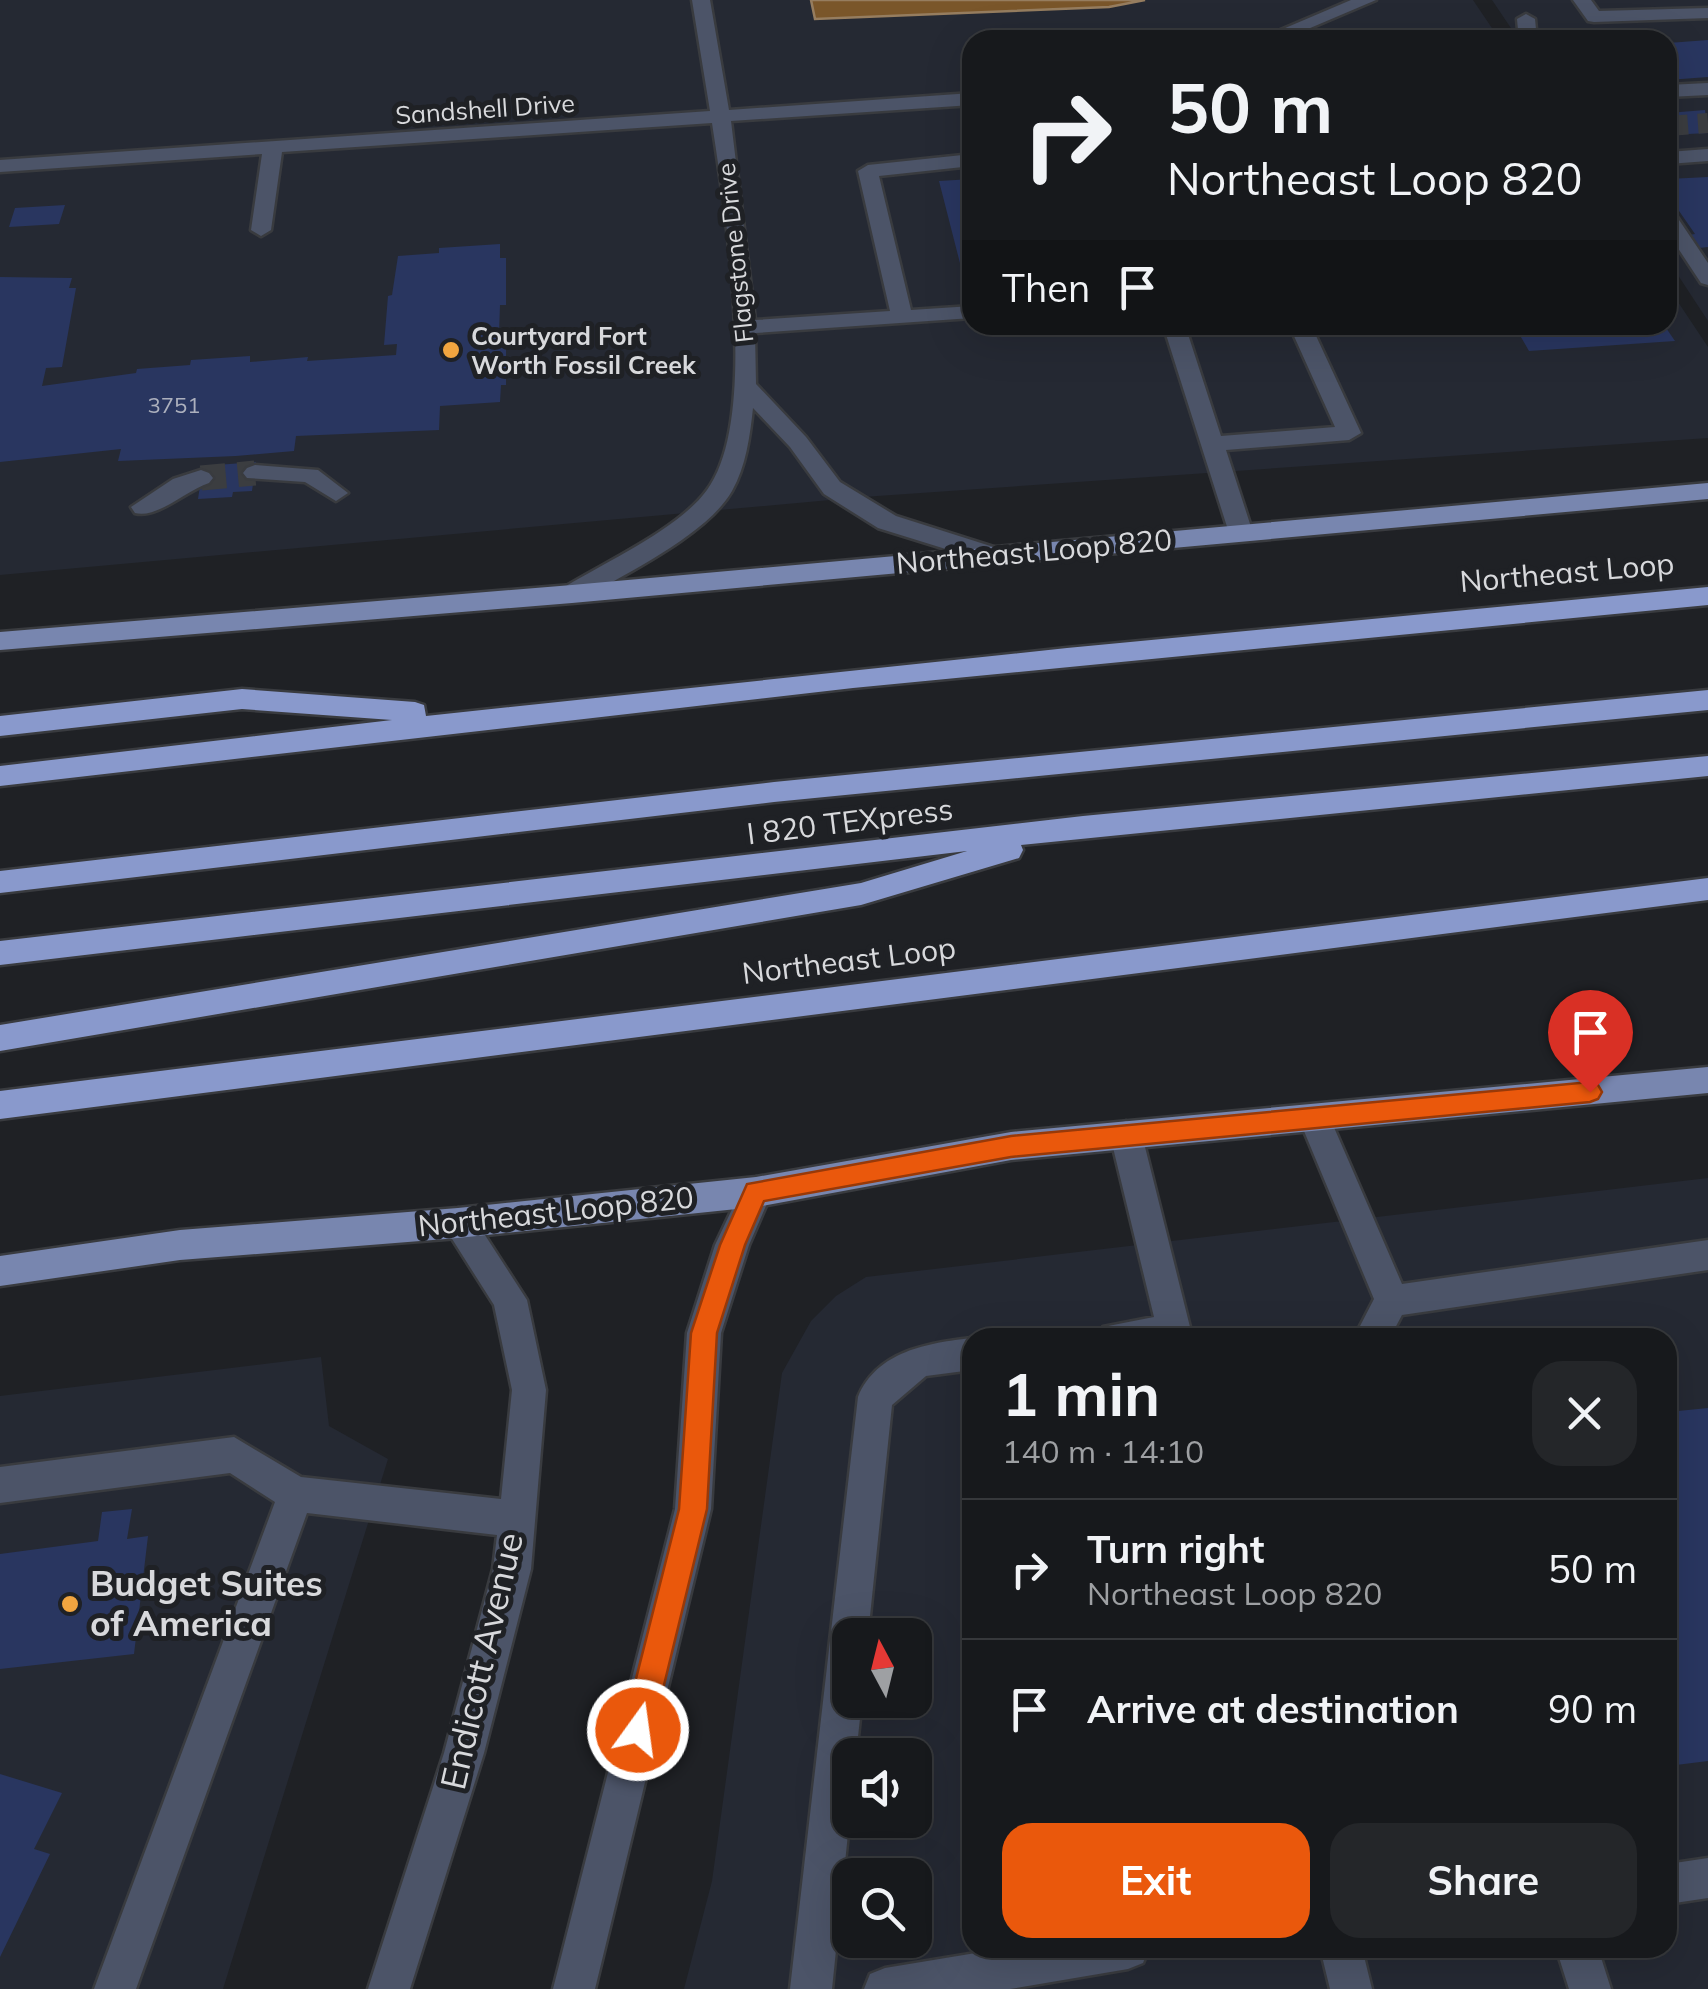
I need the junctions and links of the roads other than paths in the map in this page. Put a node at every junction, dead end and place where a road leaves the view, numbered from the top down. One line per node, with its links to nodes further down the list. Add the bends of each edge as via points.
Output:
1 (701, 0): 11 (street, Flagstone Drive)
2 (1367, 0): 6 (street)
3 (1582, 0): 4 (street, via 1594,17)
4 (1708, 13)
5 (1526, 20): 7 (street)
6 (1291, 30)
7 (1527, 30)
8 (1708, 89): 9 (street)
9 (1677, 90)
10 (962, 100): 11 (street, Sandshell Drive)
11 (721, 119): 12 (street, Sandshell Drive); 22 (street, Flagstone Drive)
12 (273, 148): 16 (street, Sandshell Drive); 17 (street)
13 (1708, 155): 14 (street)
14 (1677, 157)
15 (962, 161): 21 (street, via 868,170)
16 (0, 166)
17 (261, 230)
18 (1677, 232): 19 (street)
19 (1708, 279)
20 (962, 313): 21 (street)
21 (902, 316): 22 (street)
22 (745, 327): 25 (street, Flagstone Drive)
23 (1177, 335): 26 (street)
24 (1305, 335): 26 (street, via 1349,432)
25 (746, 388): 33 (street, via 832,488 886,522); 34 (street, Flagstone Drive, via 721,490 673,531)
26 (1212, 444): 32 (street)
27 (255, 473): 30 (street, via 310,475)
28 (202, 478): 31 (street)
29 (1708, 490): 32 (main road, Northeast Loop 820)
30 (336, 493)
31 (143, 507)
32 (1242, 533): 33 (main road, Northeast Loop 820)
33 (994, 556): 34 (main road, Northeast Loop 820)
34 (572, 594): 36 (main road, Northeast Loop 820)
35 (1708, 596): 38 (highway, Northeast Loop, via 1262,635)
36 (0, 641)
37 (1708, 700): 43 (highway, I 820 TEXpress, via 774,792)
38 (483, 717): 39 (highway, via 242,698); 41 (highway, Northeast Loop)
39 (0, 726)
40 (1708, 766): 42 (highway, I 820 TEXpress)
41 (0, 776)
42 (1083, 828): 45 (highway, I 820 TEXpress); 46 (highway, via 862,894)
43 (0, 882)
44 (1708, 888): 48 (highway, Northeast Loop)
45 (0, 952)
46 (0, 1038)
47 (1708, 1080): 49 (main road, Northeast Loop 820)
48 (0, 1104)
49 (1315, 1119): 50 (main road, Northeast Loop 820); 55 (street)
50 (1126, 1135): 51 (main road, Northeast Loop 820, via 1011,1146); 56 (street)
51 (756, 1192): 52 (main road, Northeast Loop 820); 69 (street, via 704,1333 693,1509)
52 (458, 1222): 54 (main road, Northeast Loop 820, via 180,1246); 61 (street, Endicott Avenue, via 510,1300 529,1390)
53 (1708, 1255): 55 (street)
54 (0, 1271)
55 (1392, 1301): 57 (street)
56 (1174, 1328)
57 (1376, 1328)
58 (962, 1355): 70 (street, via 918,1360 875,1397)
59 (0, 1485): 60 (street, via 234,1455)
60 (296, 1494): 61 (street); 67 (street)
61 (516, 1518): 68 (street, Endicott Avenue, via 512,1569 464,1753)
62 (1708, 1878): 63 (street)
63 (1677, 1883)
64 (1068, 1958): 71 (street)
65 (1343, 1958): 72 (street)
66 (1580, 1958): 73 (street)
67 (115, 1989)
68 (389, 1989)
69 (574, 1989)
70 (811, 1989)
71 (884, 1989)
72 (1351, 1989)
73 (1590, 1989)

